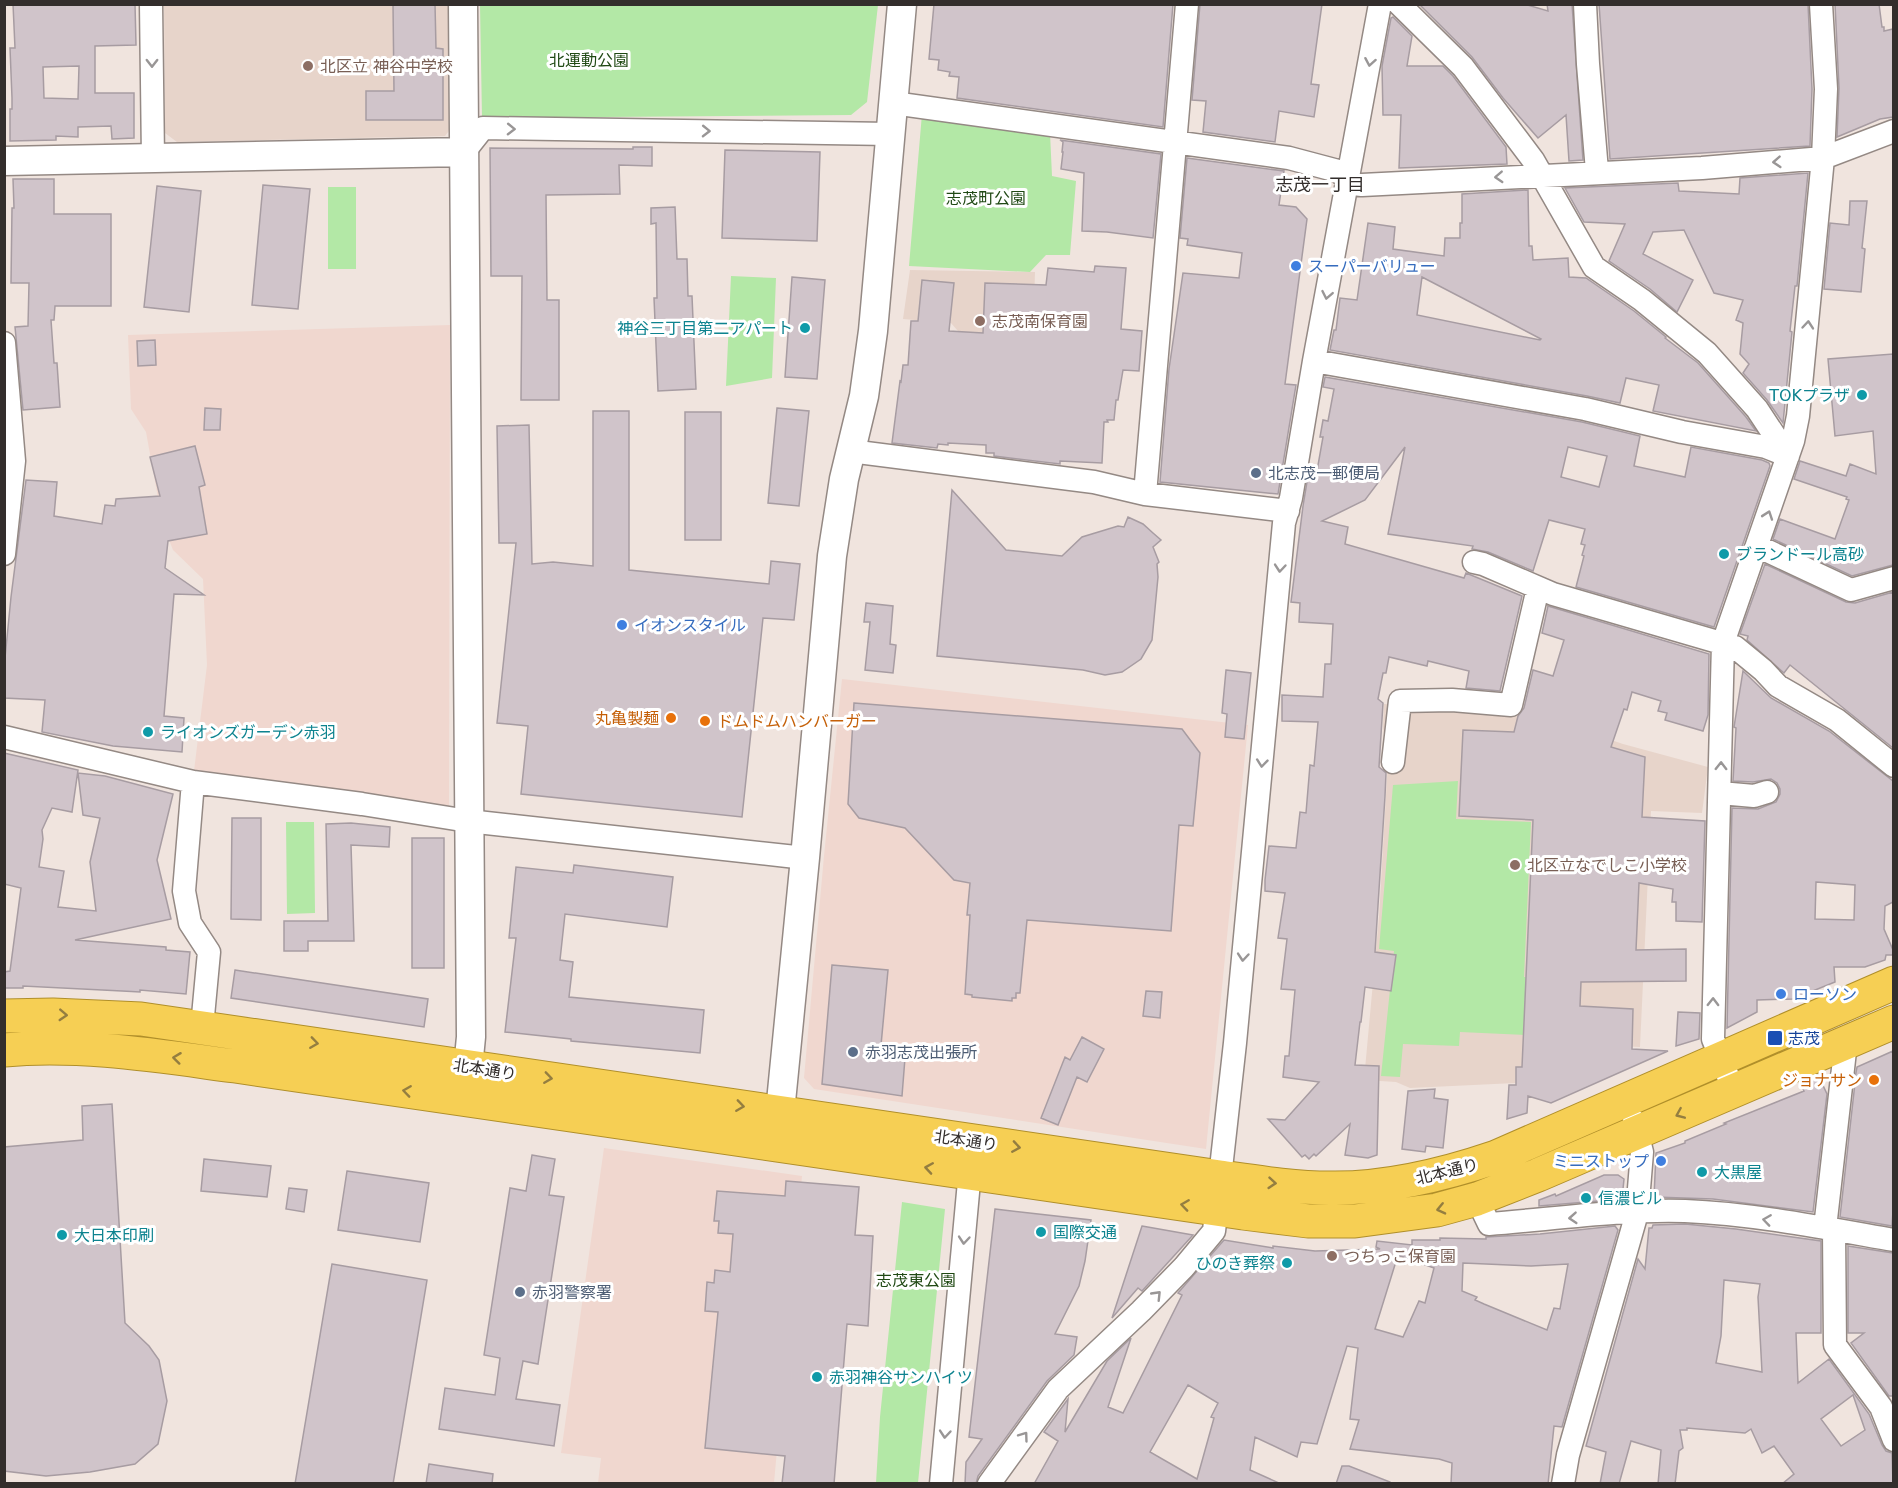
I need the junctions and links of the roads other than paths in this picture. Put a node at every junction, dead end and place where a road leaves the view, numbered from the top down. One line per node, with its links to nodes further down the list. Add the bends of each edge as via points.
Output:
1 (151, 4): 15 (street, one-way to 15)
2 (463, 4): 13 (street)
3 (902, 4): 9 (street)
4 (1187, 4): 12 (street)
5 (1380, 4): 19 (street, one-way to 19)
6 (1399, 4): 18 (street, via 1463,68)
7 (1585, 4): 17 (street)
8 (1821, 4): 14 (street, via 1826,89)
9 (893, 103): 11 (street); 12 (street)
10 (1893, 130): 14 (street)
11 (890, 134): 13 (street, one-way to 11, via 483,128); 22 (street, via 873,331 864,396)
12 (1175, 142): 19 (street, via 1289,158 1338,171); 24 (street)
13 (464, 152): 15 (street); 38 (street)
14 (1823, 158): 17 (street, one-way to 17); 23 (street, one-way to 14, via 1798,416)
15 (153, 159): 16 (street)
16 (4, 161)
17 (1597, 171): 18 (street)
18 (1542, 176): 19 (street, one-way to 19, via 1362,185); 23 (street, via 1593,267 1642,300 1707,353 1757,409)
19 (1349, 179): 21 (street, one-way to 21)
20 (4, 343): 27 (street, via 14,461)
21 (1314, 361): 23 (street, via 1585,409 1766,447); 25 (street)
22 (850, 451): 24 (street, via 1094,482); 39 (street, via 832,556)
23 (1788, 456): 26 (street, one-way to 23)
24 (1145, 494): 25 (street)
25 (1288, 511): 55 (street, one-way to 55)
26 (1757, 546): 29 (street, via 1851,590); 31 (street)
27 (4, 554)
28 (1474, 562): 30 (street)
29 (1893, 578)
30 (1538, 588): 31 (street); 33 (street, via 1511,705 1452,699 1400,701)
31 (1723, 644): 34 (street, via 1736,647 1778,686 1837,720); 37 (street, one-way to 31)
32 (4, 737): 35 (street)
33 (1393, 762)
34 (1893, 766)
35 (193, 782): 38 (street); 43 (street, via 184,891 190,923 209,952)
36 (1767, 792): 37 (street)
37 (1720, 793): 46 (street, one-way to 37, via 1713,1039)
38 (468, 821): 39 (street); 47 (street)
39 (805, 858): 51 (street)
40 (1893, 983): 46 (highway, 北本通り)
41 (4, 1016): 43 (highway, 北本通り, one-way to 43, via 141,1019)
42 (1893, 1022): 44 (highway, 北本通り)
43 (201, 1027): 47 (highway, 北本通り, one-way to 47)
44 (1846, 1042): 48 (highway, 北本通り); 59 (street)
45 (4, 1050): 49 (highway, 北本通り, one-way to 45, via 106,1050)
46 (1721, 1059): 48 (street); 50 (highway, 北本通り)
47 (469, 1066): 49 (street); 51 (highway, 北本通り, one-way to 51)
48 (1734, 1091): 52 (highway, 北本通り, one-way to 52)
49 (465, 1100): 54 (highway, 北本通り, one-way to 49)
50 (1627, 1100): 52 (street); 55 (highway, 北本通り, one-way to 50, via 1329,1188 1415,1180 1496,1157)
51 (780, 1112): 53 (highway, 北本通り)
52 (1638, 1132): 56 (highway, 北本通り); 58 (street, via 1642,1152)
53 (973, 1140): 54 (street); 55 (highway, 北本通り, one-way to 55)
54 (970, 1174): 57 (highway, 北本通り, one-way to 54); 62 (street, one-way to 62)
55 (1220, 1177): 57 (street)
56 (1477, 1199): 57 (highway, 北本通り, one-way to 57, via 1404,1216 1355,1221 1308,1221); 58 (street, one-way to 56, via 1490,1224)
57 (1216, 1209): 63 (street, one-way to 57, via 1058,1389 1141,1311 1214,1231)
58 (1637, 1213): 59 (street, one-way to 58, via 1685,1211); 64 (street)
59 (1830, 1229): 60 (street); 61 (street, via 1835,1345 1881,1407)
60 (1893, 1240)
61 (1893, 1440)
62 (941, 1484)
63 (989, 1484)
64 (1563, 1484)

